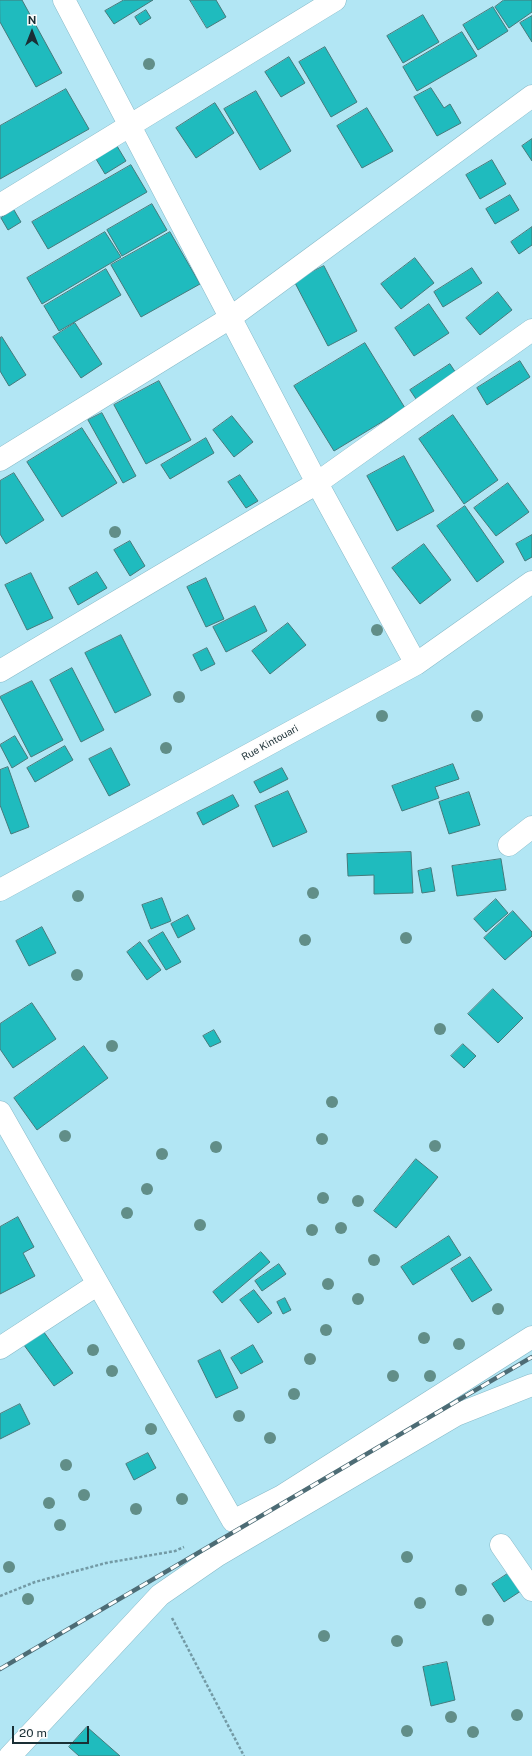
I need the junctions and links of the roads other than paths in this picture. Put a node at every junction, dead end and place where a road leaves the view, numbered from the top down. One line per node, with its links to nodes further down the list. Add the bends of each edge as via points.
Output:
1 (64, 0): 4 (street)
2 (335, 0): 4 (street)
3 (532, 96): 6 (street)
4 (130, 126): 5 (street); 6 (street)
5 (0, 204)
6 (230, 318): 8 (street); 9 (street)
7 (532, 330): 9 (street)
8 (0, 460)
9 (317, 483): 11 (street); 12 (street)
10 (532, 582): 11 (street, Rue Kintouari)
11 (416, 664): 15 (street, Rue Kintouari)
12 (0, 671)
13 (532, 827): 14 (street)
14 (509, 845)
15 (0, 890)
16 (1, 1116): 17 (street)
17 (98, 1284): 18 (street, via 233,1522 282,1496); 19 (street)
18 (532, 1337)
19 (0, 1348)
20 (532, 1385): 23 (street, via 456,1415 218,1555 160,1596)
21 (501, 1545): 22 (street)
22 (532, 1590)
23 (10, 1756)

